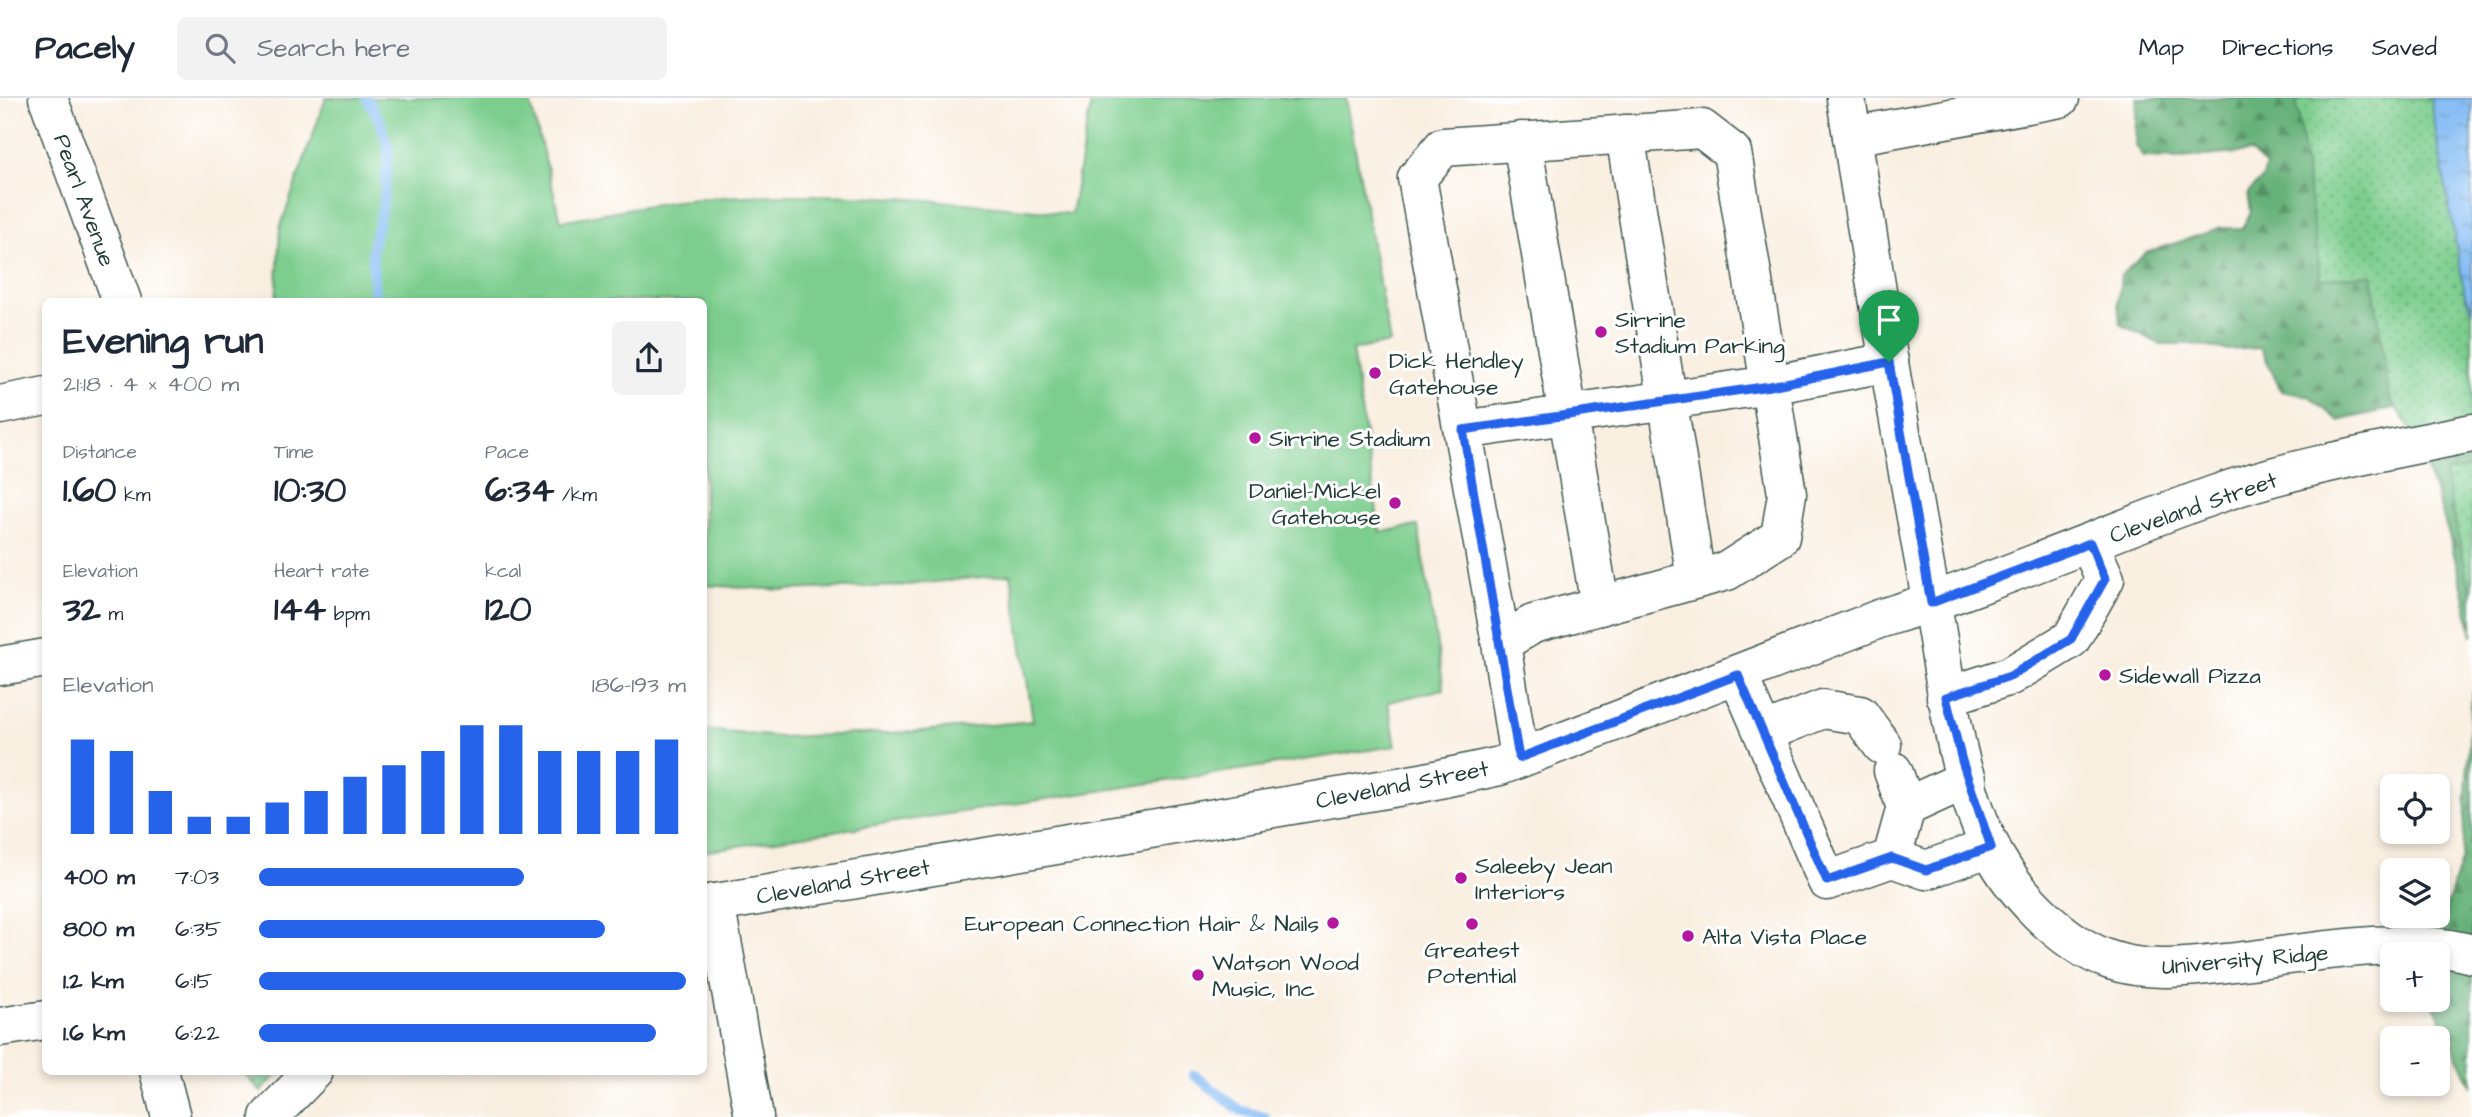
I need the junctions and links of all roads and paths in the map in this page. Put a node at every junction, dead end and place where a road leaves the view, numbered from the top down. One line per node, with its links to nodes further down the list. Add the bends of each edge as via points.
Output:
1 (48, 98): 7 (street, Pearl Avenue)
2 (1846, 98): 5 (street, University Ridge)
3 (2060, 98): 5 (street)
4 (1625, 134): 6 (street); 9 (street, via 1702,129 1732,152); 11 (street)
5 (1852, 136): 8 (street, University Ridge)
6 (1522, 141): 13 (street); 14 (street, via 1443,147 1417,178)
7 (121, 298)
8 (1889, 362): 9 (street); 18 (street, University Ridge)
9 (1770, 386): 11 (street); 17 (street, via 1787,494 1780,537 1727,571)
10 (42, 397): 12 (street)
11 (1667, 400): 13 (street); 17 (street)
12 (0, 405)
13 (1568, 414): 14 (street); 19 (street)
14 (1463, 430): 20 (street)
15 (2472, 433): 16 (street, Cleveland Street, via 2216,495)
16 (2090, 543): 18 (street, Cleveland Street); 24 (street, via 2105,579 2071,639 2010,676)
17 (1696, 579): 19 (street)
18 (1931, 603): 23 (street, Cleveland Street); 24 (street, University Ridge)
19 (1600, 606): 20 (street, via 1532,624)
20 (1501, 643): 26 (street)
21 (42, 659): 22 (street)
22 (0, 666)
23 (1738, 675): 25 (street); 26 (street, Cleveland Street)
24 (1946, 697): 27 (street, University Ridge)
25 (1763, 733): 28 (street, via 1823,709 1860,715 1887,758); 30 (street, via 1827,881)
26 (1519, 758): 31 (street, Cleveland Street, via 1421,783)
27 (1967, 779): 28 (street); 29 (street, University Ridge)
28 (1906, 807): 30 (street)
29 (1991, 847): 30 (street, via 1926,870); 32 (street, University Ridge, via 2006,876 2028,901 2077,943 2108,960 2171,969 2432,944)
30 (1892, 858)
31 (709, 904): 39 (street)
32 (2472, 954)
33 (42, 1021): 34 (street)
34 (0, 1027)
35 (160, 1075): 37 (street)
36 (310, 1075): 38 (street)
37 (171, 1117)
38 (269, 1117)
39 (754, 1117)

